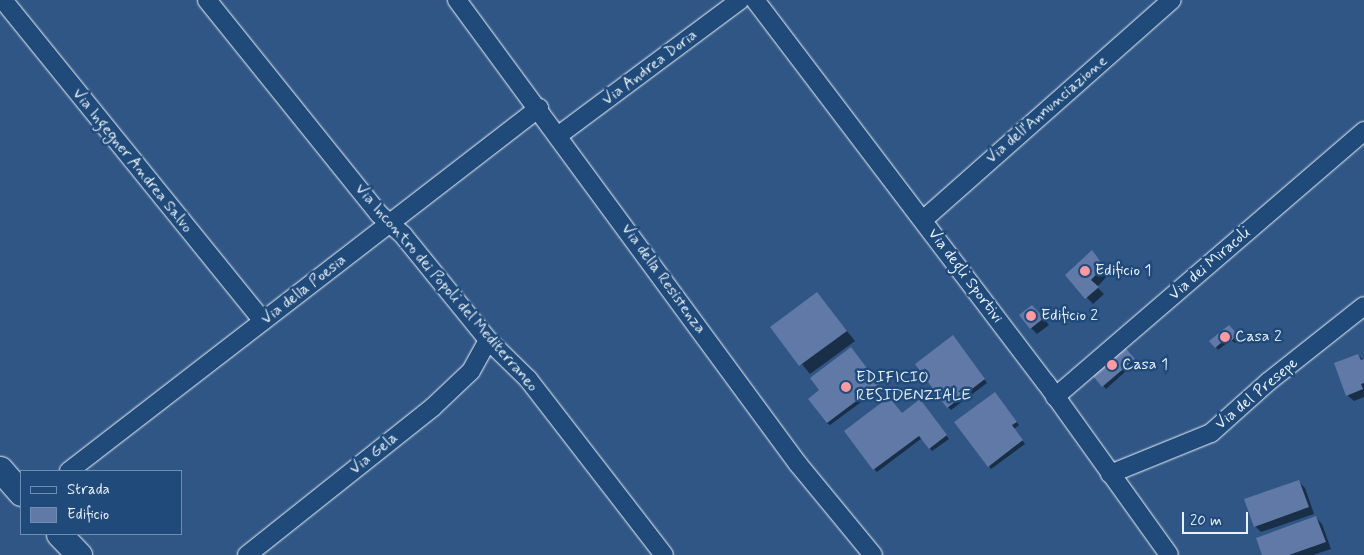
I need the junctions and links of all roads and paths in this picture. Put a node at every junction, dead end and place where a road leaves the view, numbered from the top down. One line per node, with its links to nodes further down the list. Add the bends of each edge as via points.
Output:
1 (3, 0): 13 (street, Via Ingegner Andrea Salvo)
2 (207, 0): 11 (street, Via Incontro dei Popoli del Mediterraneo)
3 (457, 0): 7 (street, Via della Resistenza)
4 (740, 0): 9 (street, Via Andrea Doria)
5 (756, 0): 10 (street, Via degli Sportivi)
6 (1172, 0): 10 (street, Via dell'Annunciazione)
7 (539, 108): 9 (street, Via della Resistenza); 11 (street, Via della Poesia)
8 (1364, 131): 15 (street, Via dei Miracoli)
9 (559, 135): 24 (street, Via della Resistenza, via 798,464)
10 (923, 220): 15 (street, Via degli Sportivi)
11 (389, 224): 13 (street, Via della Poesia); 14 (street, Via Incontro dei Popoli del Mediterraneo, via 403,235)
12 (1364, 306): 18 (street, Via del Presepe, via 1211,432)
13 (263, 321): 17 (street, Via della Poesia)
14 (488, 340): 22 (street, Via Gela, via 471,370 433,407); 23 (street, Via Incontro dei Popoli del Mediterraneo, via 528,379)
15 (1056, 397): 18 (street, Via degli Sportivi)
16 (0, 469): 19 (street)
17 (70, 470)
18 (1110, 474): 25 (street, Via degli Sportivi)
19 (20, 491)
20 (60, 535): 21 (street)
21 (79, 555)
22 (247, 555)
23 (664, 555)
24 (873, 555)
25 (1169, 555)

